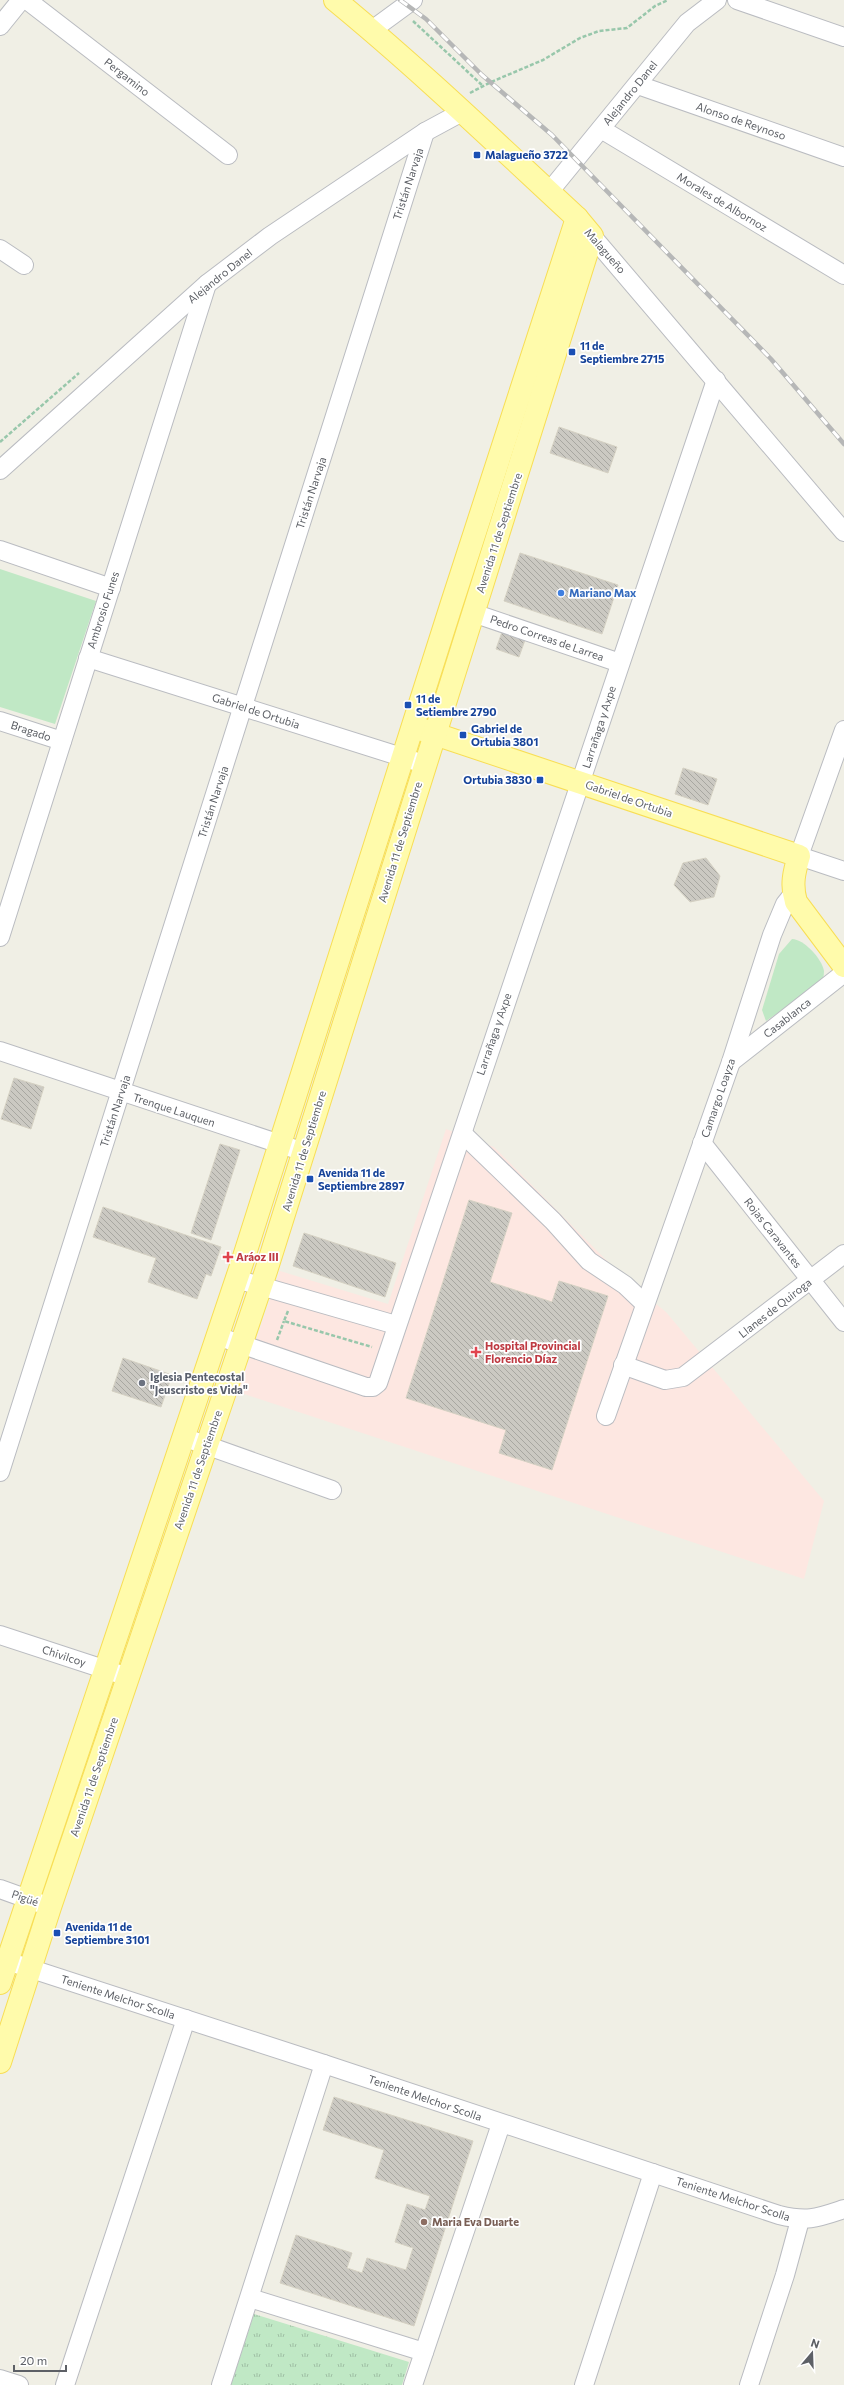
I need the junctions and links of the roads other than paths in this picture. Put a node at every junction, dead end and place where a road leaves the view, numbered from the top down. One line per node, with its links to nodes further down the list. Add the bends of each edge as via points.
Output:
1 (21, 0): 7 (street)
2 (27, 0): 14 (street, Pergamino)
3 (335, 0): 8 (main road, Malagueño)
4 (414, 0): 8 (street)
5 (717, 0): 10 (street, Alejandro Danel, via 687,23)
6 (737, 0): 9 (street)
7 (0, 26)
8 (372, 30): 11 (main road, Malagueño)
9 (844, 37)
10 (638, 85): 12 (street, Alejandro Danel); 15 (street, Alonso de Reynoso)
11 (462, 112): 13 (street, Alejandro Danel); 16 (main road, Malagueño)
12 (601, 129): 16 (street, Alejandro Danel); 21 (street, Morales de Albornoz)
13 (425, 132): 22 (street, Alejandro Danel, via 270,236); 31 (street, Tristán Narvaja)
14 (228, 154)
15 (844, 157)
16 (549, 192): 17 (main road, Malagueño)
17 (577, 218): 18 (main road, Malagueño); 33 (main road, Avenida 11 de Septiembre)
18 (592, 236): 23 (street, Malagueño); 28 (main road, Avenida 11 de Septiembre)
19 (0, 249): 20 (street)
20 (24, 266)
21 (844, 275)
22 (207, 284): 24 (street, Alejandro Danel); 27 (street, Ambrosio Funes)
23 (716, 380): 25 (street, Malagueño); 30 (street, Larrañaga y Axpe)
24 (0, 470)
25 (844, 532)
26 (0, 550): 27 (street)
27 (111, 588): 29 (street, Ambrosio Funes)
28 (473, 613): 30 (street, Pedro Correas de Larrea); 35 (main road, Avenida 11 de Septiembre)
29 (88, 658): 31 (street, Gabriel de Ortubia); 36 (street, Ambrosio Funes)
30 (620, 663): 39 (street, Larrañaga y Axpe)
31 (243, 706): 37 (street, Gabriel de Ortubia); 48 (street, Tristán Narvaja)
32 (0, 721): 36 (street, Bragado)
33 (413, 727): 35 (main road, Gabriel de Ortubia); 37 (main road, Avenida 11 de Septiembre)
34 (844, 730): 40 (street)
35 (434, 734): 38 (main road, Avenida 11 de Septiembre); 39 (main road, Gabriel de Ortubia)
36 (62, 741): 43 (street, Ambrosio Funes)
37 (403, 757): 38 (street, Gabriel de Ortubia); 51 (main road, Avenida 11 de Septiembre)
38 (424, 764): 52 (main road, Avenida 11 de Septiembre)
39 (580, 783): 40 (main road, Gabriel de Ortubia); 49 (street, Larrañaga y Axpe)
40 (799, 856): 41 (street, Gabriel de Ortubia); 42 (main road, via 793,878)
41 (844, 871)
42 (793, 894): 44 (main road, via 803,914); 47 (street, Camargo Loayza, via 785,904 772,936)
43 (0, 937)
44 (844, 966)
45 (844, 973): 47 (street, Casablanca)
46 (0, 1051): 48 (street, Trenque Lauquen)
47 (731, 1062): 50 (street, Camargo Loayza)
48 (122, 1092): 51 (street, Trenque Lauquen); 66 (street, Tristán Narvaja)
49 (464, 1127): 57 (street, via 589,1262 625,1285); 59 (street, Larrañaga y Axpe)
50 (702, 1143): 55 (street, Rojas Caravantes); 57 (street, Camargo Loayza)
51 (278, 1144): 52 (street, Trenque Lauquen); 54 (main road, Avenida 11 de Septiembre)
52 (304, 1152): 56 (main road, Avenida 11 de Septiembre)
53 (844, 1254): 55 (street, Llanes de Quiroga)
54 (236, 1279): 56 (street); 60 (main road, Avenida 11 de Septiembre)
55 (811, 1280): 58 (street, Rojas Caravantes); 62 (street, Llanes de Quiroga, via 683,1377 665,1380)
56 (261, 1286): 59 (street); 61 (main road, Avenida 11 de Septiembre)
57 (645, 1304): 62 (street, Camargo Loayza)
58 (844, 1322)
59 (396, 1325): 61 (street, Larrañaga y Axpe, via 378,1383 373,1387)
60 (217, 1336): 61 (street); 64 (main road, Avenida 11 de Septiembre)
61 (241, 1344): 65 (main road, Avenida 11 de Septiembre)
62 (623, 1365): 63 (street, Camargo Loayza)
63 (606, 1416)
64 (183, 1437): 65 (street); 69 (main road, Avenida 11 de Septiembre)
65 (207, 1446): 67 (street); 70 (main road, Avenida 11 de Septiembre)
66 (0, 1472)
67 (332, 1490)
68 (0, 1635): 69 (street, Chivilcoy)
69 (105, 1670): 70 (street, Chivilcoy); 72 (main road, Avenida 11 de Septiembre)
70 (128, 1678): 73 (main road, Avenida 11 de Septiembre)
71 (0, 1889): 72 (street, Pigüé)
72 (27, 1899): 73 (street, Pigüé); 74 (main road, Avenida 11 de Septiembre)
73 (50, 1907): 75 (main road, Avenida 11 de Septiembre)
74 (7, 1961): 75 (street, Teniente Melchor Scolla); 76 (main road, Avenida 11 de Septiembre)
75 (30, 1969): 77 (street, Teniente Melchor Scolla); 78 (main road, Avenida 11 de Septiembre)
76 (0, 1983)
77 (186, 2019): 79 (street, Teniente Melchor Scolla); 88 (street)
78 (0, 2062)
79 (324, 2064): 80 (street, Teniente Melchor Scolla); 84 (street)
80 (501, 2124): 81 (street, Teniente Melchor Scolla); 85 (street)
81 (653, 2173): 83 (street, Teniente Melchor Scolla); 91 (street)
82 (844, 2209): 83 (street, Teniente Melchor Scolla, via 816,2219)
83 (800, 2220): 92 (street)
84 (250, 2298): 85 (street); 89 (street)
85 (424, 2352): 90 (street)
86 (0, 2379): 87 (street)
87 (19, 2385)
88 (65, 2385)
89 (221, 2385)
90 (413, 2385)
91 (584, 2385)
92 (749, 2385)

